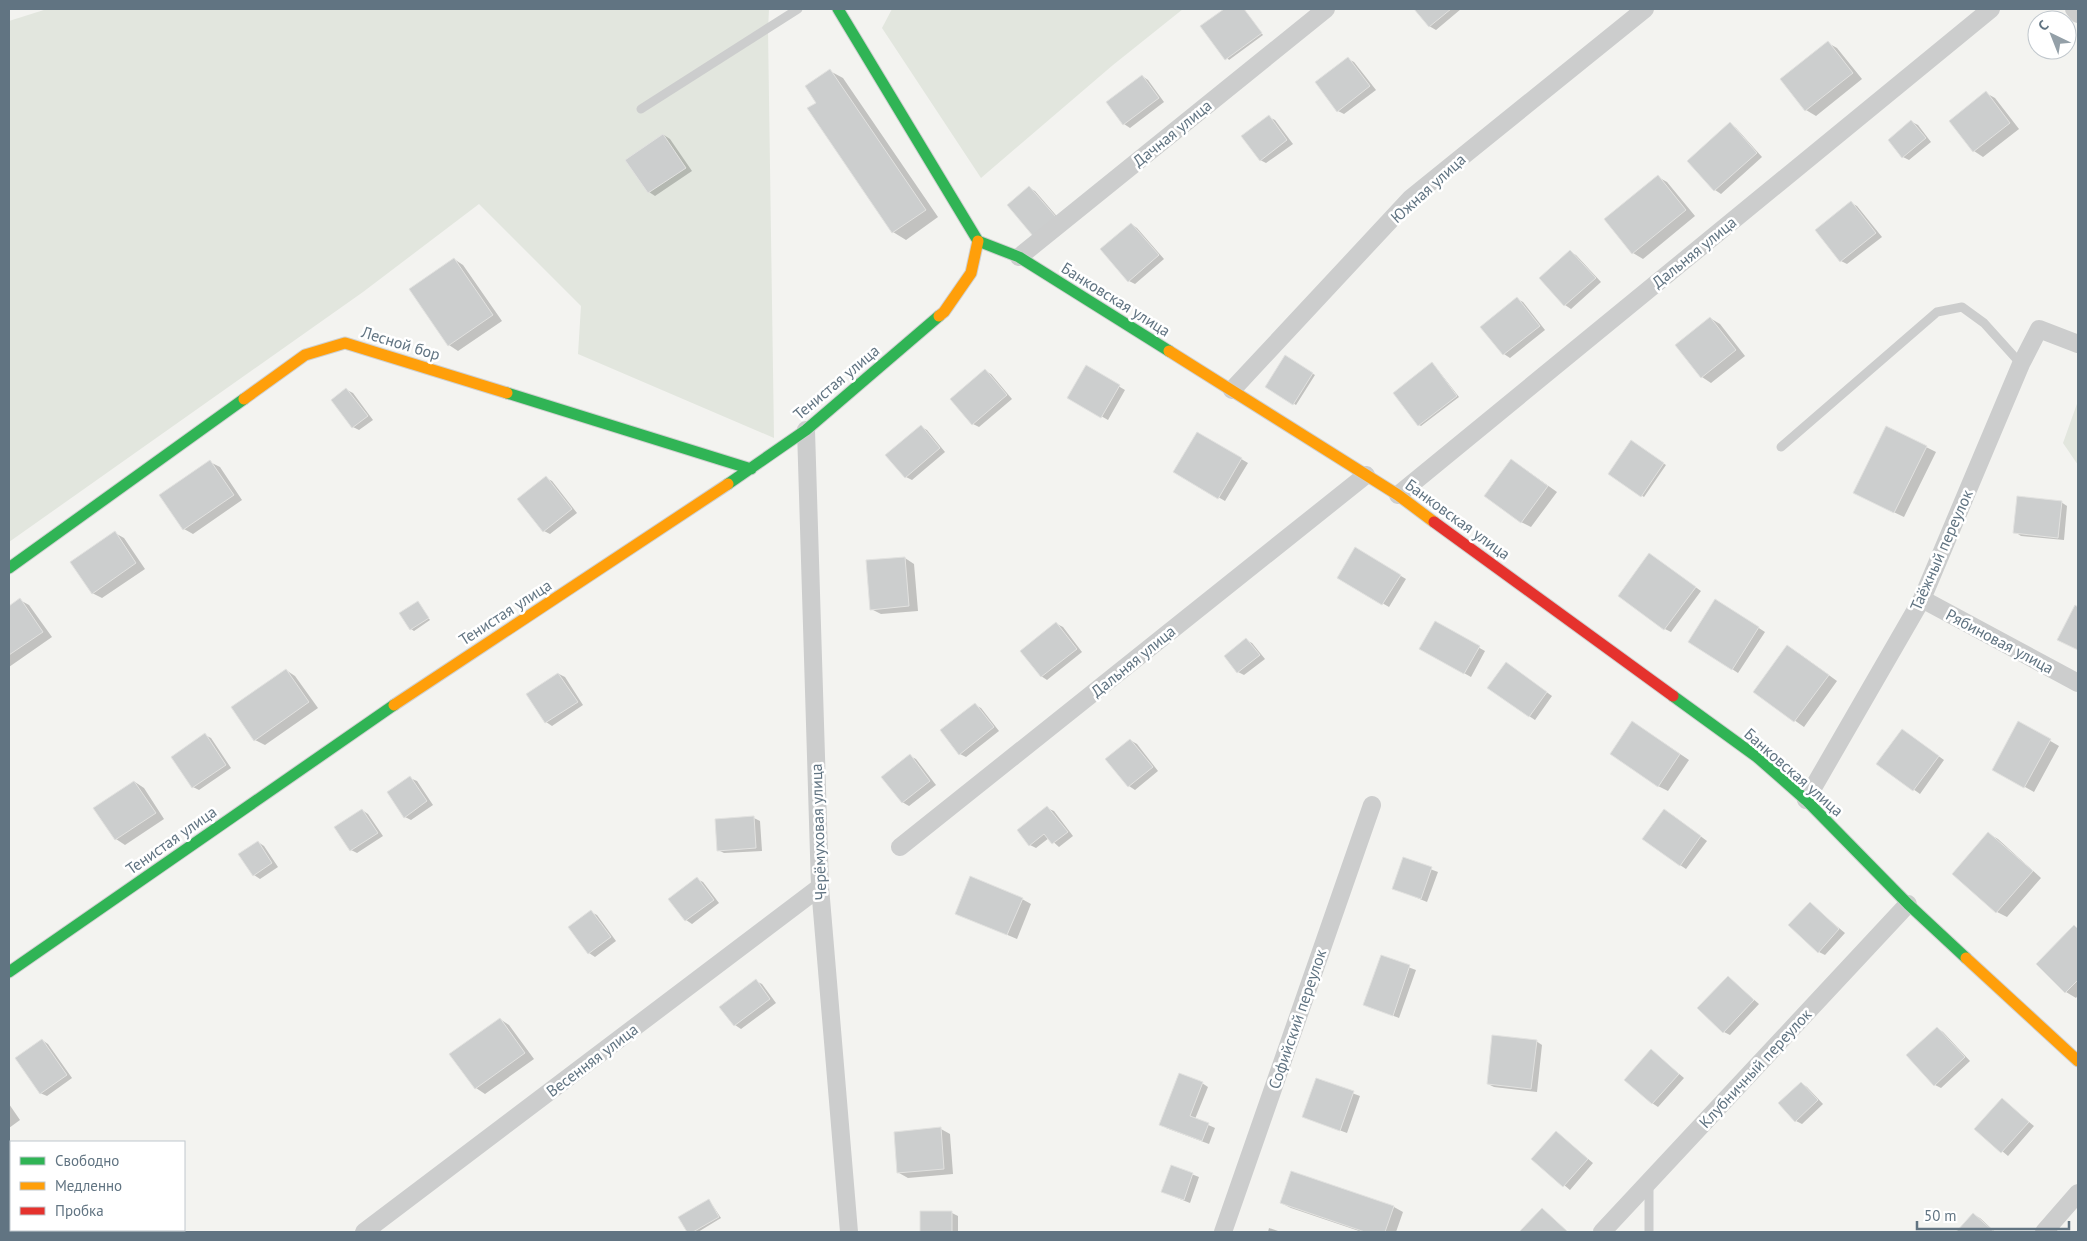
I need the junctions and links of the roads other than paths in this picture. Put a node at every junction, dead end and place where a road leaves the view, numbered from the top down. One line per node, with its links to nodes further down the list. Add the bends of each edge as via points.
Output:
1 (798, 9): 8 (lane)
2 (838, 9): 9 (street)
3 (1326, 9): 10 (street, Дачная улица)
4 (1645, 9): 13 (street, Южная улица, via 1411,198)
5 (1991, 9): 18 (street, Дальняя улица)
6 (2074, 9): 7 (street)
7 (2078, 14)
8 (641, 109)
9 (978, 240): 10 (street, Банковская улица); 14 (street, Тенистая улица, via 971,273 944,312)
10 (1018, 258): 13 (street, Банковская улица)
11 (2078, 344): 12 (street, Таёжный переулок, via 2039,329)
12 (2021, 364): 15 (lane, via 1984,324 1962,308 1937,312); 20 (street, Таёжный переулок)
13 (1232, 390): 17 (street, Банковская улица)
14 (806, 430): 16 (street, Тенистая улица); 25 (street, Черёмуховая улица)
15 (1781, 447)
16 (750, 469): 19 (street, Лесной бор, via 345,343 305,355); 27 (street, Тенистая улица, via 409,695)
17 (1366, 475): 18 (street, Банковская улица); 24 (street, Дальняя улица)
18 (1398, 495): 22 (street, Банковская улица, via 1757,757)
19 (9, 568)
20 (1922, 599): 21 (street, Рябиновая улица); 22 (street, Таёжный переулок)
21 (2078, 684)
22 (1806, 800): 26 (street, Банковская улица)
23 (1372, 805): 33 (street, Софийский переулок)
24 (900, 847)
25 (820, 887): 31 (street, Весенняя улица); 32 (street, Черёмуховая улица)
26 (1908, 904): 28 (street, Банковская улица); 29 (street, Клубничный переулок)
27 (9, 972)
28 (2078, 1062)
29 (1649, 1182): 34 (street, Клубничный переулок); 35 (lane)
30 (2078, 1193): 36 (street)
31 (364, 1232)
32 (849, 1232)
33 (1222, 1232)
34 (1602, 1232)
35 (1649, 1232)
36 (2044, 1232)

